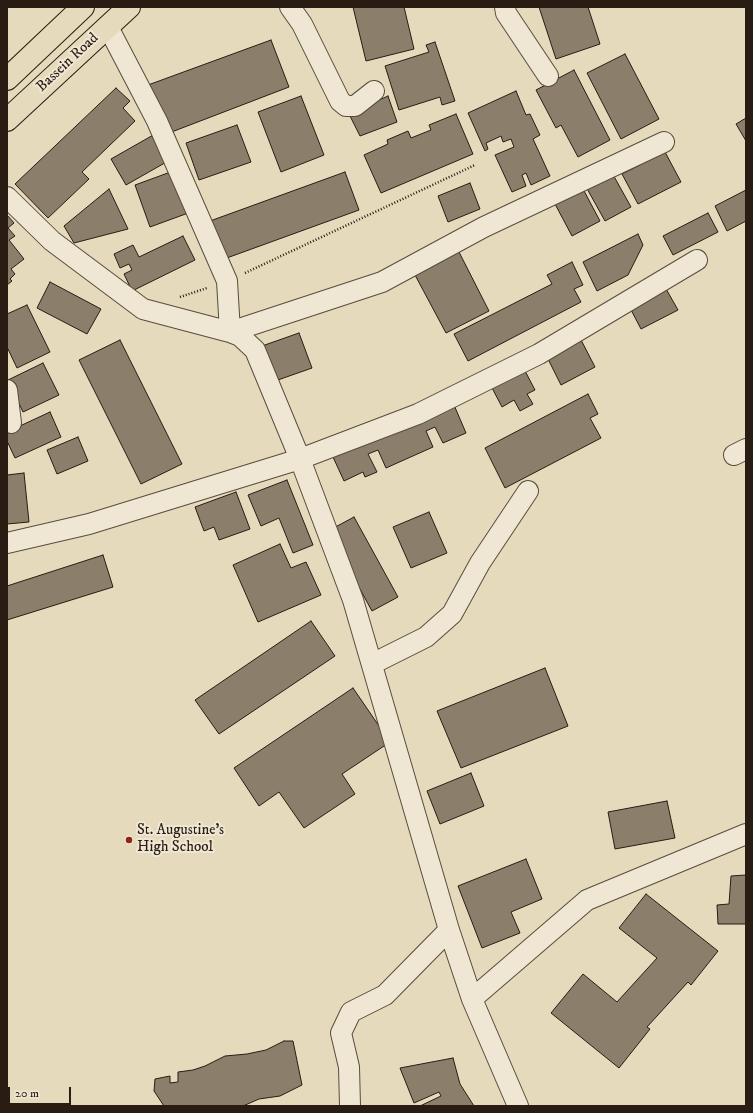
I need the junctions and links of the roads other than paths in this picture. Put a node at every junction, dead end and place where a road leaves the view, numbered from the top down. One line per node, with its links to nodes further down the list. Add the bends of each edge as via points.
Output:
1 (83, 7): 7 (main road, Bassein Road)
2 (129, 7): 5 (main road, Bassein Road)
3 (290, 7): 8 (street, via 302,24 340,102 346,106 354,106)
4 (505, 7): 6 (street, via 506,13)
5 (108, 27): 9 (main road, Bassein Road); 13 (street, via 157,121 227,281)
6 (548, 76)
7 (7, 79)
8 (374, 91)
9 (7, 120)
10 (664, 142): 13 (street, via 484,227 382,282)
11 (7, 197): 13 (street, via 52,241 143,309)
12 (698, 260): 16 (street, via 539,354 418,414)
13 (230, 332): 16 (street, via 240,336 255,350)
14 (7, 390): 15 (street)
15 (11, 423)
16 (300, 459): 18 (street, via 89,524); 19 (street, via 353,600)
17 (528, 491): 19 (street, via 480,563 452,614 426,637)
18 (7, 543)
19 (372, 664): 21 (street)
20 (746, 834): 22 (street, via 587,900)
21 (449, 930): 22 (street); 23 (street, via 385,995 351,1012 341,1033 349,1067)
22 (472, 999): 24 (street)
23 (350, 1106)
24 (518, 1106)

